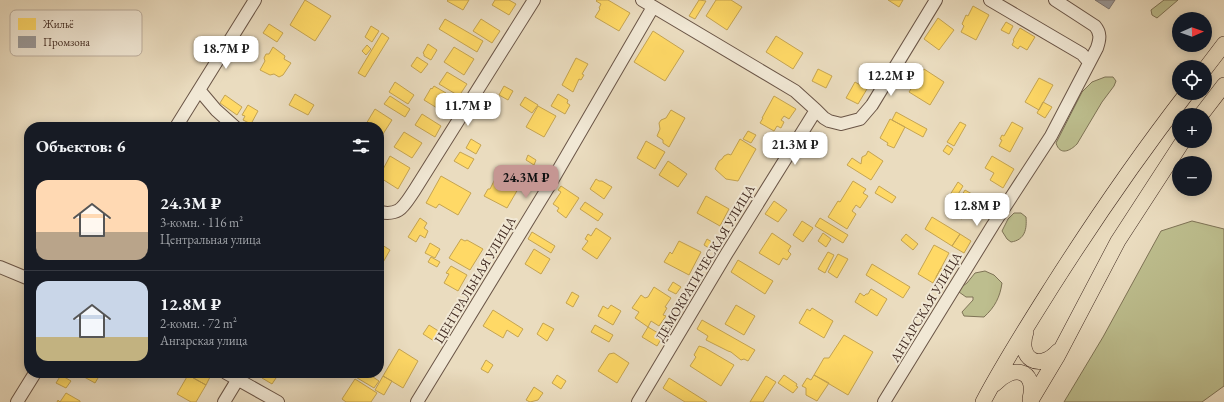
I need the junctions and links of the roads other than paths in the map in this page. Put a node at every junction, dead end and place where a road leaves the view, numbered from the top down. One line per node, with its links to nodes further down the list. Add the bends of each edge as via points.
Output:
1 (255, 0): 12 (street)
2 (534, 0): 19 (street, via 414,191 396,213)
3 (642, 0): 7 (street)
4 (936, 0): 15 (street, via 876,100 860,119 848,123 835,123 824,118)
5 (990, 0): 10 (street, via 1082,54)
6 (1055, 0): 10 (street, АНГАРСКАЯ УЛИЦА, via 1099,30 1099,42)
7 (653, 7): 15 (street, via 795,91); 31 (street, ЦЕНТРАЛЬНАЯ УЛИЦА, via 549,186)
8 (1224, 44): 9 (main road)
9 (1212, 60)
10 (1089, 62): 33 (street, АНГАРСКАЯ УЛИЦА, via 1051,136)
11 (1224, 85): 14 (main road)
12 (200, 91): 16 (street); 17 (street)
13 (1181, 100): 22 (main road, via 1089,229)
14 (1206, 108)
15 (816, 110): 32 (street, ДЕМОКРАТИЧЕСКАЯ УЛИЦА)
16 (179, 122)
17 (229, 122)
18 (1179, 148): 23 (main road, via 1118,241)
19 (384, 213)
20 (0, 268): 21 (street)
21 (24, 277)
22 (1029, 323): 23 (main road, via 1023,341 1024,349 1030,358 1035,361 1046,360); 27 (main road)
23 (1063, 346): 34 (main road)
24 (32, 378): 28 (street)
25 (239, 378): 29 (street)
26 (243, 378): 30 (street)
27 (986, 396): 34 (main road, via 1004,376 1012,373 1026,374 1032,384)
28 (17, 402)
29 (224, 402)
30 (278, 402)
31 (417, 402)
32 (638, 402)
33 (884, 402)
34 (1030, 402)

